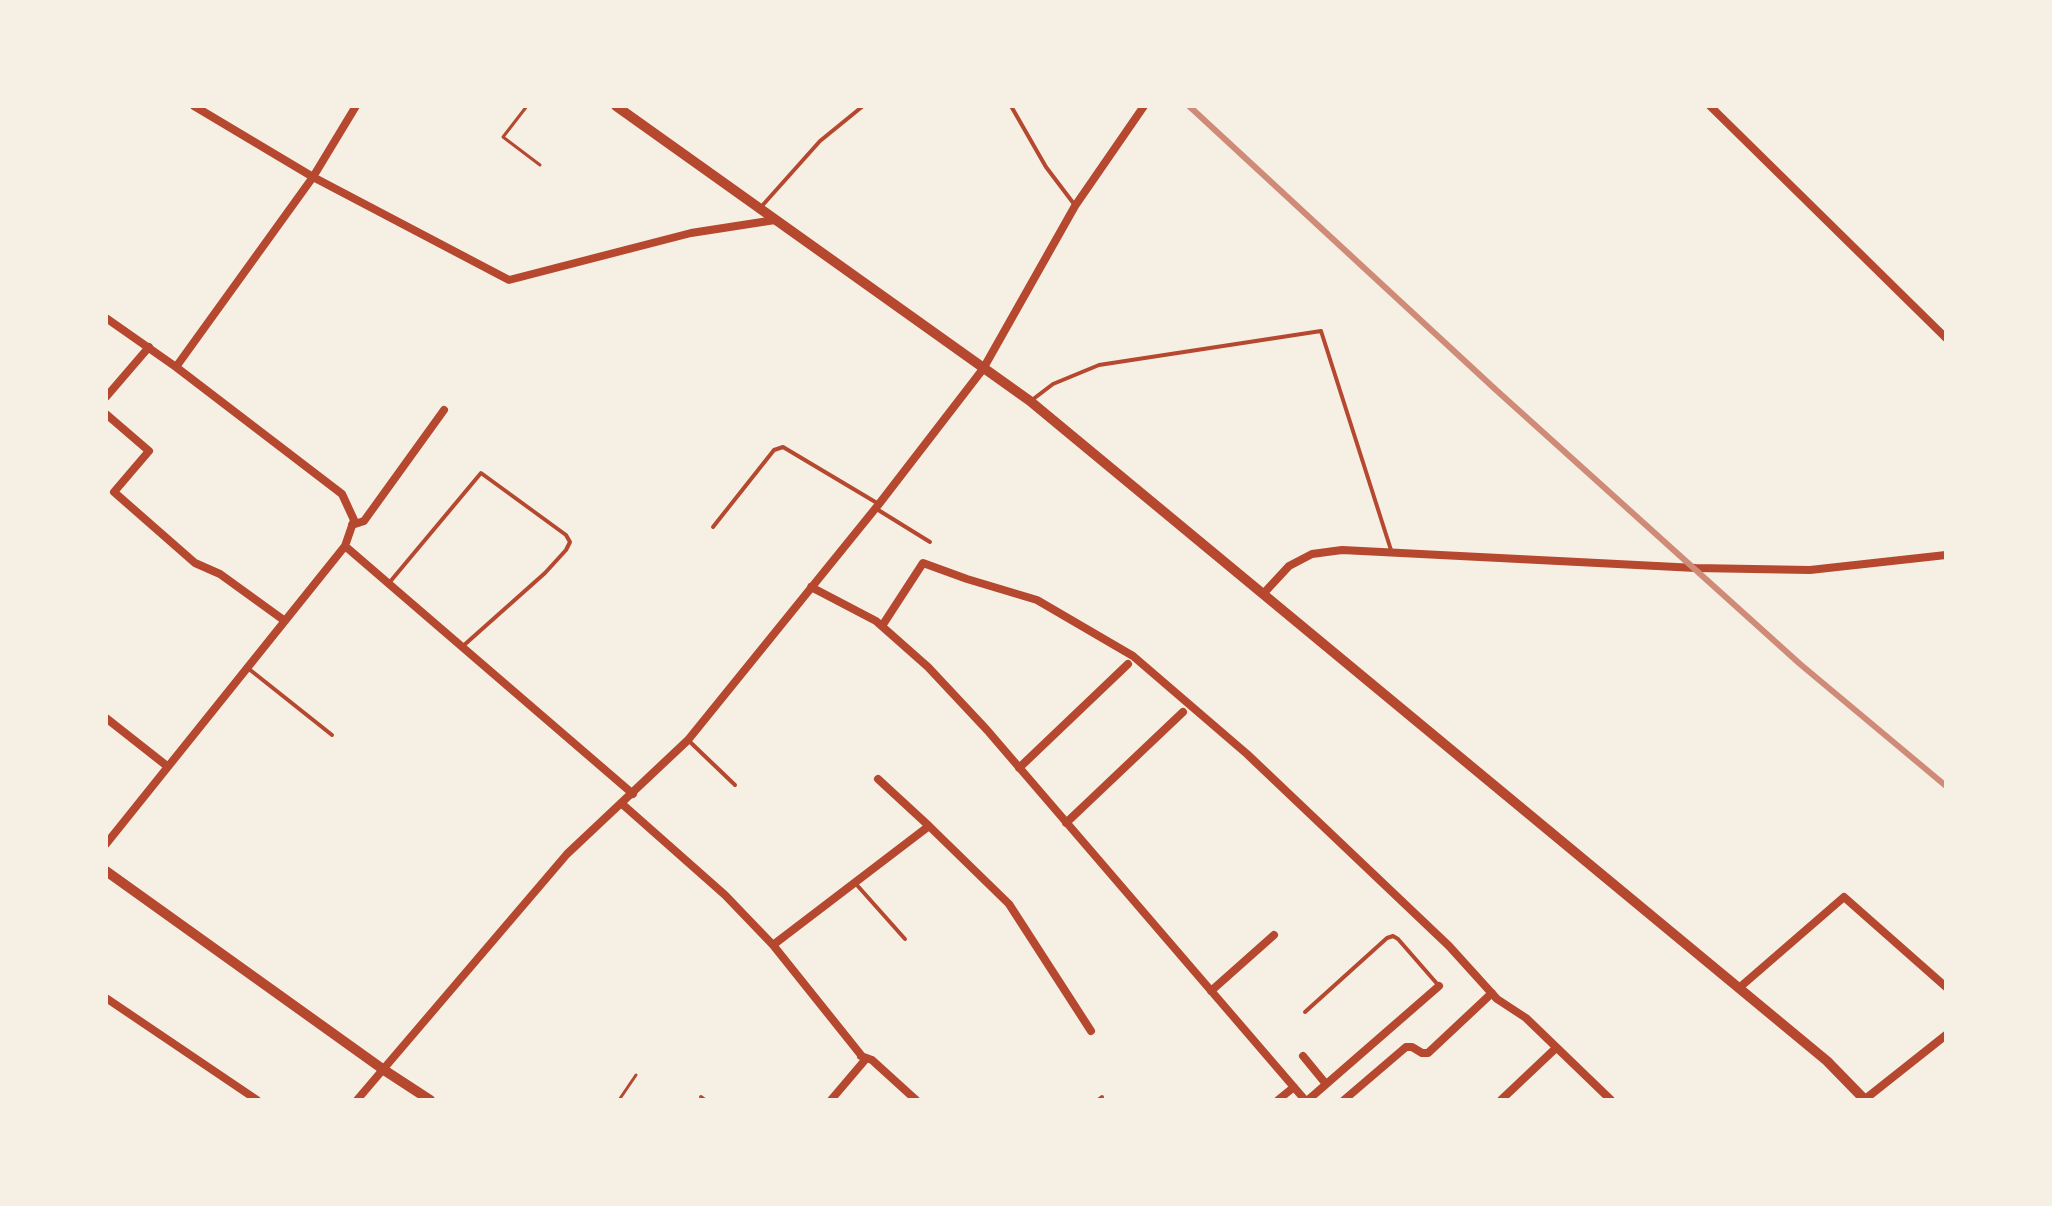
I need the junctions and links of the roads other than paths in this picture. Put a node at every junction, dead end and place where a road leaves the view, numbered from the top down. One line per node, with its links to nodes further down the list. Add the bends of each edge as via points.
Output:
1 (194, 106): 8 (street)
2 (356, 106): 8 (street)
3 (616, 106): 10 (street)
4 (863, 106): 10 (lane, via 820,141)
5 (1011, 106): 9 (lane)
6 (1144, 106): 9 (street)
7 (1710, 106): 13 (street)
8 (313, 177): 11 (street, via 509,280 691,233); 15 (street)
9 (1075, 206): 16 (street)
10 (760, 209): 11 (street)
11 (775, 220): 16 (street)
12 (106, 318): 14 (street)
13 (1946, 338)
14 (149, 347): 15 (street); 17 (street)
15 (176, 367): 22 (street, via 342,494)
16 (983, 369): 18 (street); 21 (street)
17 (106, 397)
18 (1030, 401): 26 (lane, via 1053,384 1099,365 1321,331); 30 (street)
19 (444, 410): 22 (street, via 364,521)
20 (106, 414): 31 (street, via 149,451 114,492 195,563 220,574)
21 (877, 506): 23 (lane, via 783,447 774,450); 24 (lane); 29 (street)
22 (352, 525): 25 (street)
23 (713, 527)
24 (930, 542)
25 (345, 546): 28 (street); 31 (street)
26 (1391, 551): 27 (street, via 1810,570); 30 (street, via 1312,554 1289,566)
27 (1946, 555)
28 (389, 583): 33 (street); 33 (lane, via 481,473 566,535 566,550 545,573)
29 (811, 587): 32 (street); 39 (street)
30 (1263, 594): 56 (street)
31 (285, 621): 35 (street)
32 (882, 626): 41 (street, via 928,667); 58 (street, via 923,563 1037,600 1133,656 1247,754)
33 (463, 646): 44 (street)
34 (1128, 664): 41 (street)
35 (247, 668): 38 (lane); 40 (street)
36 (1183, 712): 46 (street)
37 (106, 718): 40 (street)
38 (332, 735)
39 (688, 740): 43 (lane); 44 (street)
40 (167, 766): 48 (street)
41 (1019, 768): 46 (street)
42 (878, 779): 47 (street)
43 (735, 785)
44 (633, 794): 45 (street)
45 (621, 803): 53 (street); 66 (street, via 567,854)
46 (1066, 823): 57 (street)
47 (929, 826): 50 (street); 61 (street, via 1009,904)
48 (106, 844)
49 (106, 871): 66 (street)
50 (855, 883): 52 (lane); 53 (street)
51 (1274, 935): 57 (street)
52 (905, 939)
53 (773, 945): 64 (street)
54 (1439, 986): 60 (lane, via 1393,936); 67 (street)
55 (1946, 987): 56 (street, via 1844,897)
56 (1739, 988): 79 (street, via 1827,1061)
57 (1211, 991): 68 (street)
58 (1492, 993): 63 (street); 76 (street, via 1428,1053 1406,1047)
59 (106, 998): 69 (street)
60 (1305, 1012)
61 (1091, 1031)
62 (1946, 1035): 79 (street)
63 (1556, 1048): 77 (street); 78 (street)
64 (861, 1056): 72 (street, via 865,1060); 73 (street)
65 (1303, 1056): 67 (street)
66 (384, 1070): 70 (street); 71 (street)
67 (1326, 1084): 75 (street)
68 (1294, 1087): 74 (street); 75 (street)
69 (257, 1100)
70 (357, 1100)
71 (430, 1100)
72 (831, 1100)
73 (916, 1100)
74 (1278, 1100)
75 (1306, 1100)
76 (1344, 1100)
77 (1501, 1100)
78 (1611, 1100)
79 (1864, 1100)

